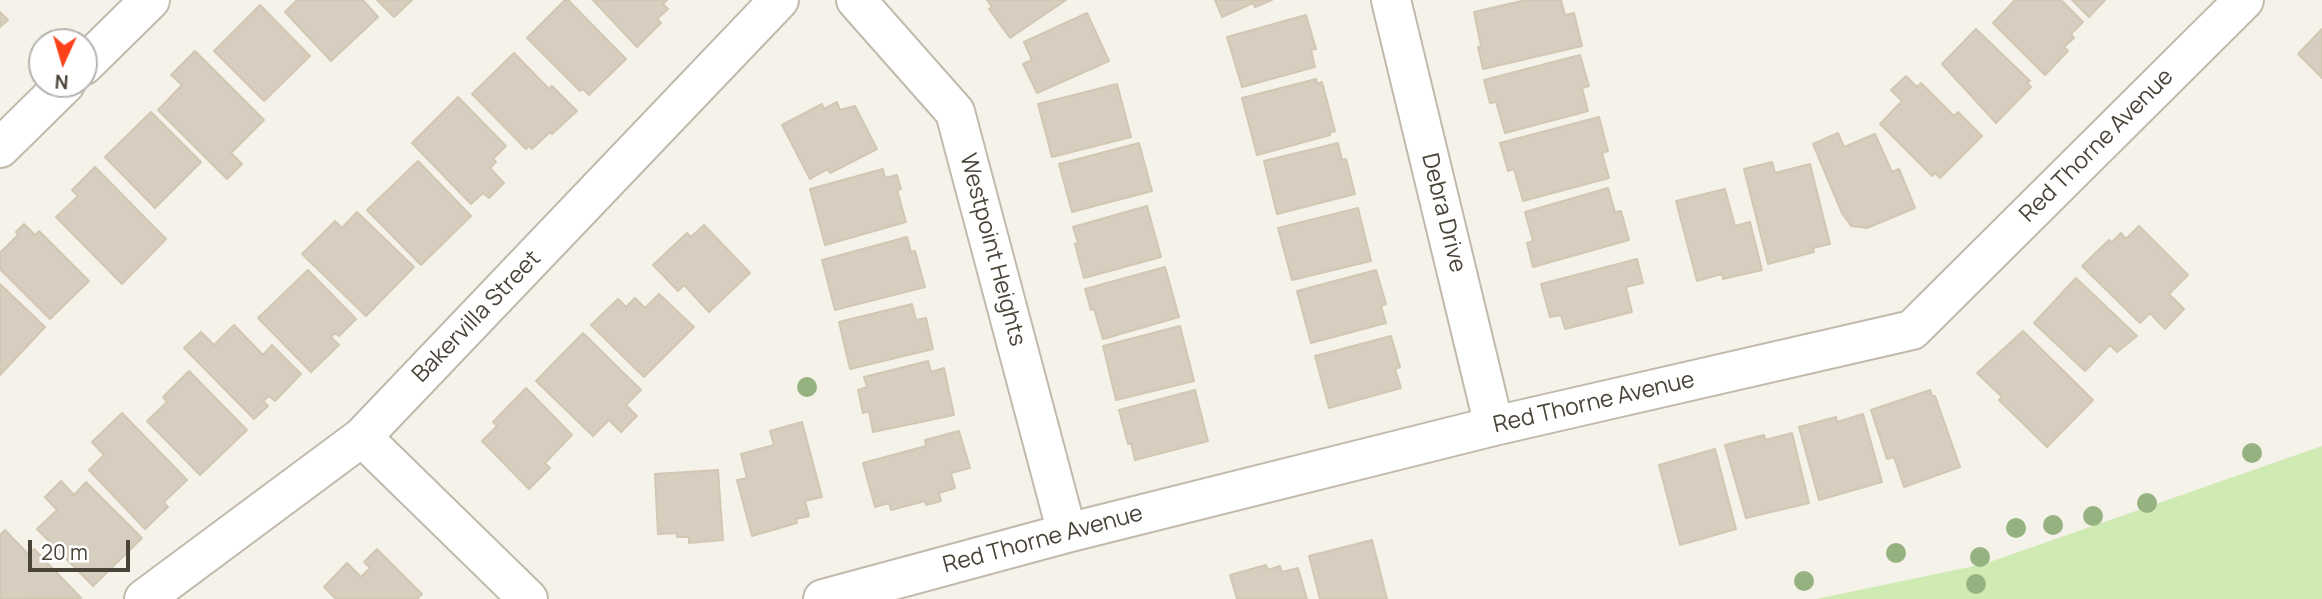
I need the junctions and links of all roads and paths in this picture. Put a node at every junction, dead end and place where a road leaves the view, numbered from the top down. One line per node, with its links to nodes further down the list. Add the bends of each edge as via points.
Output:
1 (150, 0): 6 (street)
2 (779, 0): 10 (street, Bakervilla Street)
3 (856, 0): 11 (street, Westpoint Heights, via 955,112)
4 (1391, 0): 9 (street, Debra Drive)
5 (2244, 0): 9 (street, Red Thorne Avenue, via 1912,330)
6 (98, 51)
7 (51, 98): 8 (street)
8 (0, 148)
9 (1494, 426): 11 (street, Red Thorne Avenue)
10 (362, 437): 12 (street, Bakervilla Street); 13 (street)
11 (1067, 533): 14 (street, Red Thorne Avenue)
12 (144, 599)
13 (528, 599)
14 (823, 599)

